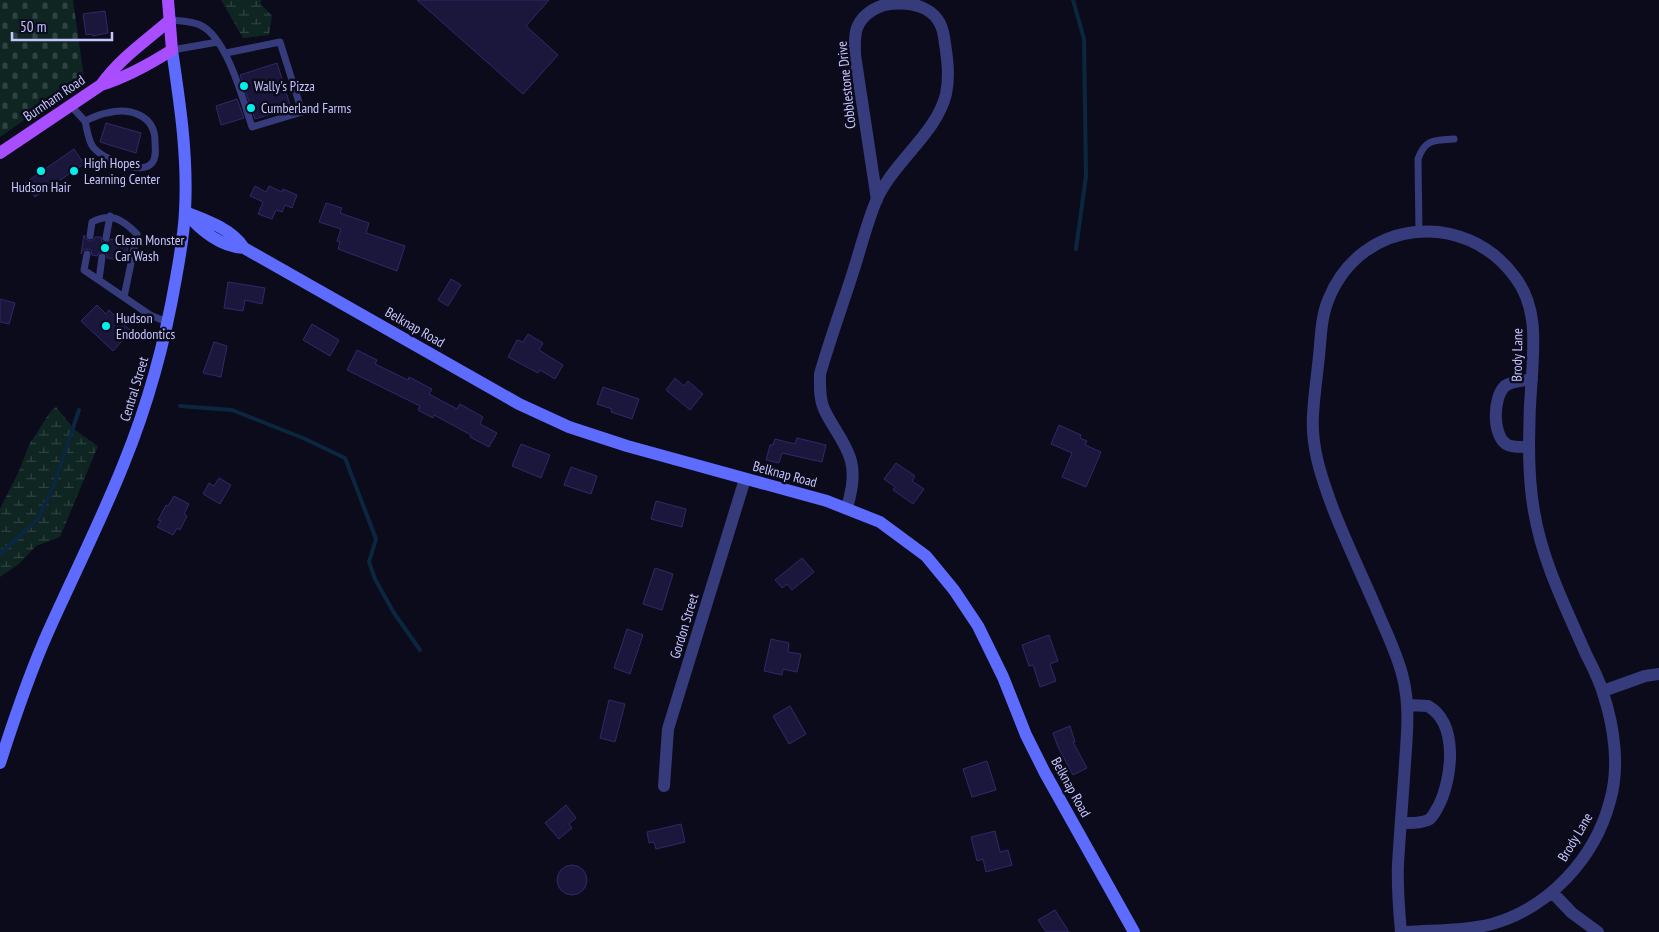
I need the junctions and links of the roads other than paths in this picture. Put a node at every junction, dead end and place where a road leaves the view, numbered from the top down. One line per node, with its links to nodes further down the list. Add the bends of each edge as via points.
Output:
1 (168, 0): 2 (main road, Central Street)
2 (170, 20): 3 (lane, via 201,25); 4 (main road, Central Street); 6 (main road, Burnham Road, via 126,55)
3 (218, 42): 4 (lane); 5 (lane)
4 (172, 50): 6 (main road, Burnham Road, via 134,72); 12 (street, Central Street, via 185,148)
5 (226, 53): 5 (lane, via 252,127 302,112 280,42)
6 (101, 84): 7 (main road, Burnham Road)
7 (70, 105): 8 (lane); 10 (main road, Burnham Road)
8 (85, 121): 8 (lane, via 116,111 142,116 155,133 152,164 136,168 99,153 92,146)
9 (1454, 138): 14 (lane, via 1435,140 1421,150 1418,159)
10 (0, 153)
11 (877, 200): 11 (street, Cobblestone Drive, via 893,172 937,116 946,95 948,66 942,28 935,15 916,3 895,2 872,10 862,18 856,33 855,55); 25 (street, Cobblestone Drive, via 820,374 823,408 847,448 851,461 852,483)
12 (185, 212): 21 (street, Central Street); 24 (street, Belknap Road, via 238,238 244,248 519,404 627,446)
13 (110, 216): 15 (lane, via 102,216 92,222); 16 (lane); 20 (lane, via 128,225 136,234)
14 (1419, 232): 22 (street, Brody Lane, via 1441,232 1466,238 1497,257 1515,276 1532,317); 28 (street, Brody Lane, via 1397,236 1372,247 1351,263 1336,284 1325,309 1312,420 1319,471 1396,653)
15 (90, 236)
16 (106, 238)
17 (87, 254): 19 (lane, via 84,270)
18 (102, 257): 19 (lane)
19 (99, 280): 20 (lane)
20 (124, 296): 21 (lane, via 150,315)
21 (167, 322): 29 (street, Central Street, via 156,371 133,440 44,641)
22 (1532, 379): 23 (street, Brody Lane); 23 (street, via 1508,384 1497,402 1496,426 1500,438 1509,445)
23 (1529, 447): 27 (street, Brody Lane, via 1538,533)
24 (746, 479): 25 (street, Belknap Road); 30 (street, Gordon Street, via 668,729)
25 (847, 508): 33 (street, Belknap Road, via 880,522 926,556 954,590 978,626 1045,773)
26 (1659, 674): 27 (street)
27 (1603, 691): 32 (street, Brody Lane, via 1615,759 1610,801 1596,838 1574,871)
28 (1408, 704): 31 (street, Brody Lane); 31 (street, via 1428,706 1440,717 1450,747 1451,766 1443,796 1432,818 1425,822)
29 (0, 763)
30 (664, 786)
31 (1401, 823): 34 (street, Brody Lane, via 1397,869)
32 (1552, 892): 35 (street, Brody Lane, via 1529,909 1493,924); 36 (street, via 1572,913)
33 (1134, 932)
34 (1401, 932)
35 (1407, 932)
36 (1598, 932)

